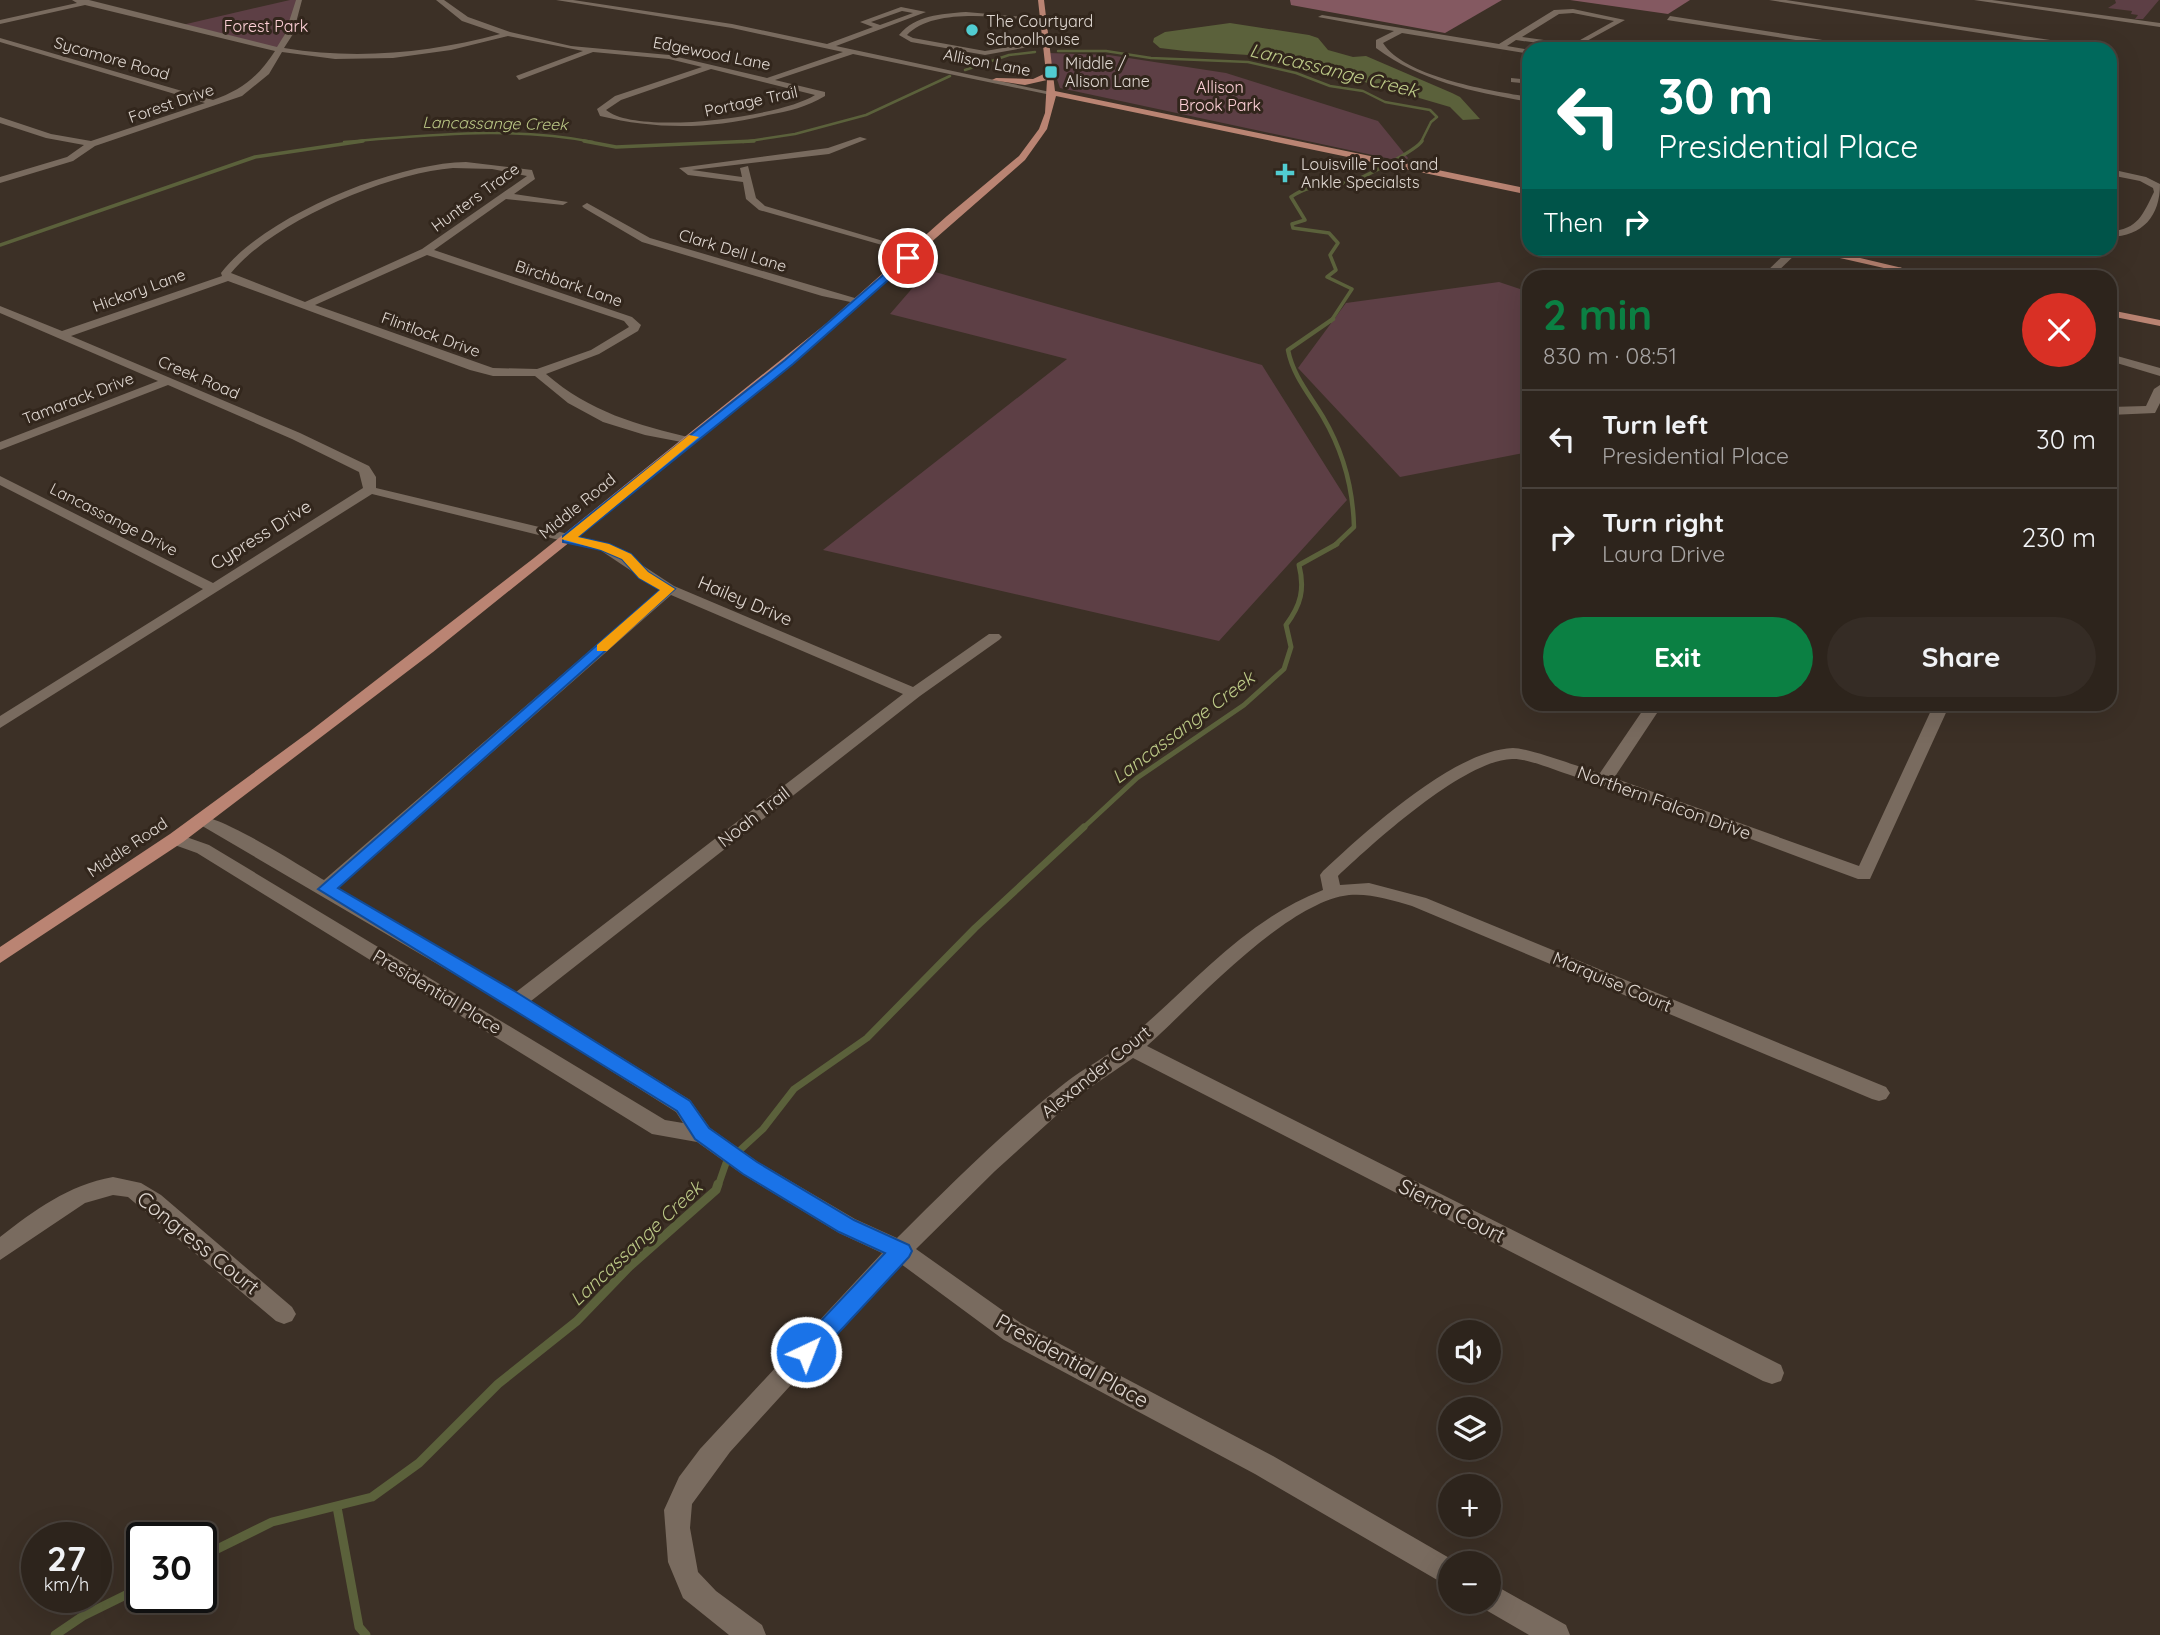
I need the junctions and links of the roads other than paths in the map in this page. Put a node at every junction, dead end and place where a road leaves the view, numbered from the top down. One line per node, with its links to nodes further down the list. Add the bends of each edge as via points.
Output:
1 (75, 0): 9 (street)
2 (100, 0): 9 (street)
3 (299, 0): 27 (street, Forest Drive, via 289,34)
4 (439, 0): 17 (street, Edgewood Lane, via 465,19)
5 (559, 0): 25 (street, Allison Lane, via 688,18)
6 (1041, 0): 12 (main road, Middle Road)
7 (1772, 0): 23 (street)
8 (1978, 0): 14 (street)
9 (86, 3): 13 (street); 27 (street)
10 (1322, 18): 16 (street)
11 (1670, 18): 22 (street)
12 (1041, 19): 24 (main road, Middle Road); 24 (street, via 934,17 914,22 903,35 985,53)
13 (0, 22)
14 (2160, 25)
15 (881, 27): 15 (street, via 920,14 922,12 901,9 864,22); 25 (street)
16 (1401, 30): 26 (street); 40 (street, via 1379,46 1403,63 1452,86)
17 (508, 34): 27 (street, via 460,48 391,55); 28 (street, Edgewood Lane)
18 (1516, 38): 20 (street); 21 (street, via 1564,11 1621,20); 26 (street)
19 (0, 40): 42 (street, Sycamore Road)
20 (1545, 42)
21 (1581, 42)
22 (1823, 42)
23 (2050, 42)
24 (1046, 43): 32 (main road, Middle Road)
25 (828, 46): 29 (street, Allison Lane)
26 (1500, 47): 30 (street)
27 (279, 49): 42 (street, Forest Drive, via 266,72 239,94)
28 (592, 50): 31 (street, Edgewood Lane, via 651,54); 33 (street)
29 (853, 51): 34 (street); 35 (street, Allison Lane)
30 (1522, 51)
31 (712, 66): 34 (street, Edgewood Lane); 39 (street, Portage Trail, via 618,99 601,109 603,114 650,126 712,125)
32 (1051, 73): 35 (main road, via 1038,81); 38 (main road, Middle Road)
33 (519, 78)
34 (770, 79): 39 (street, Edgewood Lane, via 817,90)
35 (996, 80): 38 (street, Allison Lane)
36 (1514, 80): 37 (street)
37 (1522, 81)
38 (1051, 93): 41 (main road, Allison Lane); 43 (main road, Middle Road)
39 (820, 97)
40 (1522, 99)
41 (1100, 102): 43 (main road, via 1072,102); 51 (main road, Allison Lane)
42 (215, 103): 46 (street, Forest Drive)
43 (1049, 114): 57 (main road, Middle Road, via 1030,149)
44 (0, 120): 46 (street, Forest Drive)
45 (863, 139): 47 (street, via 829,151)
46 (92, 144): 49 (street, via 70,159)
47 (744, 161): 50 (street); 50 (street, via 689,165 684,170)
48 (2117, 173): 55 (street, via 2143,179 2159,192 2141,229)
49 (0, 180)
50 (747, 180): 57 (street, via 751,199 762,208)
51 (1522, 190)
52 (503, 197): 53 (street); 56 (street, Hunters Trace); 62 (street, Hunters Trace, via 533,174 459,165 429,167 351,192 244,251 231,264)
53 (563, 202)
54 (587, 206): 63 (street, Clark Dell Lane, via 646,240)
55 (2117, 234)
56 (426, 251): 64 (street, Hunters Trace); 71 (street, Birchbark Lane, via 635,325 595,352)
57 (913, 253): 63 (main road, Middle Road)
58 (1790, 256): 60 (street)
59 (1830, 256): 61 (main road)
60 (1774, 270)
61 (1884, 270)
62 (228, 278): 64 (street, Flintlock Drive); 68 (street, Hickory Lane)
63 (860, 301): 75 (main road, Middle Road)
64 (307, 305): 71 (street, Flintlock Drive, via 474,368)
65 (0, 309): 68 (street, Creek Road)
66 (2117, 314): 67 (main road)
67 (2160, 323)
68 (62, 335): 72 (street, Creek Road)
69 (2117, 359): 70 (street)
70 (2160, 372)
71 (538, 373): 75 (street, via 562,395 601,418)
72 (168, 381): 76 (street, Tamarack Drive); 78 (street, Creek Road, via 364,469)
73 (2160, 389): 74 (street, via 2151,410)
74 (2117, 411)
75 (688, 441): 79 (main road, Middle Road)
76 (0, 446)
77 (0, 480): 80 (street, Lancassange Drive)
78 (370, 490): 79 (street); 80 (street, Cypress Drive)
79 (568, 539): 81 (street, Hailey Drive, via 627,557 643,575); 88 (main road, Middle Road)
80 (212, 588): 86 (street, Cypress Drive)
81 (669, 589): 83 (street, Hailey Drive); 90 (street)
82 (994, 637): 83 (street, Noah Trail)
83 (914, 693): 93 (street, Noah Trail)
84 (1650, 711): 87 (street)
85 (1939, 711): 87 (street, Northern Falcon Drive, via 1864,875)
86 (0, 723)
87 (1604, 780): 91 (street, Northern Falcon Drive, via 1514,753 1485,759 1377,830 1329,875)
88 (201, 820): 89 (main road, Middle Road); 90 (street, Presidential Place)
89 (175, 839): 92 (main road, Middle Road); 96 (street, Presidential Place, via 203,849 660,1128)
90 (326, 889): 93 (street, Presidential Place)
91 (1337, 892): 94 (street, Alexander Court, via 1275,923); 95 (street, Marquise Court, via 1378,891 1419,902)
92 (0, 956)
93 (517, 1002): 96 (street, Presidential Place, via 683,1106)
94 (1132, 1048): 98 (street, Alexander Court, via 1036,1121); 100 (street, Sierra Court)
95 (1879, 1093)
96 (702, 1133): 98 (street, Presidential Place, via 750,1168 847,1226)
97 (0, 1250): 99 (street, Congress Court, via 75,1197 102,1189 130,1188 153,1202)
98 (901, 1251): 101 (street, Presidential Place, via 1013,1332 1264,1465); 103 (street, Alexander Court, via 704,1463 677,1508 677,1548 691,1587)
99 (284, 1314)
100 (1772, 1373)
101 (1438, 1566)
102 (1501, 1603): 104 (street)
103 (752, 1635)
104 (1556, 1635)

